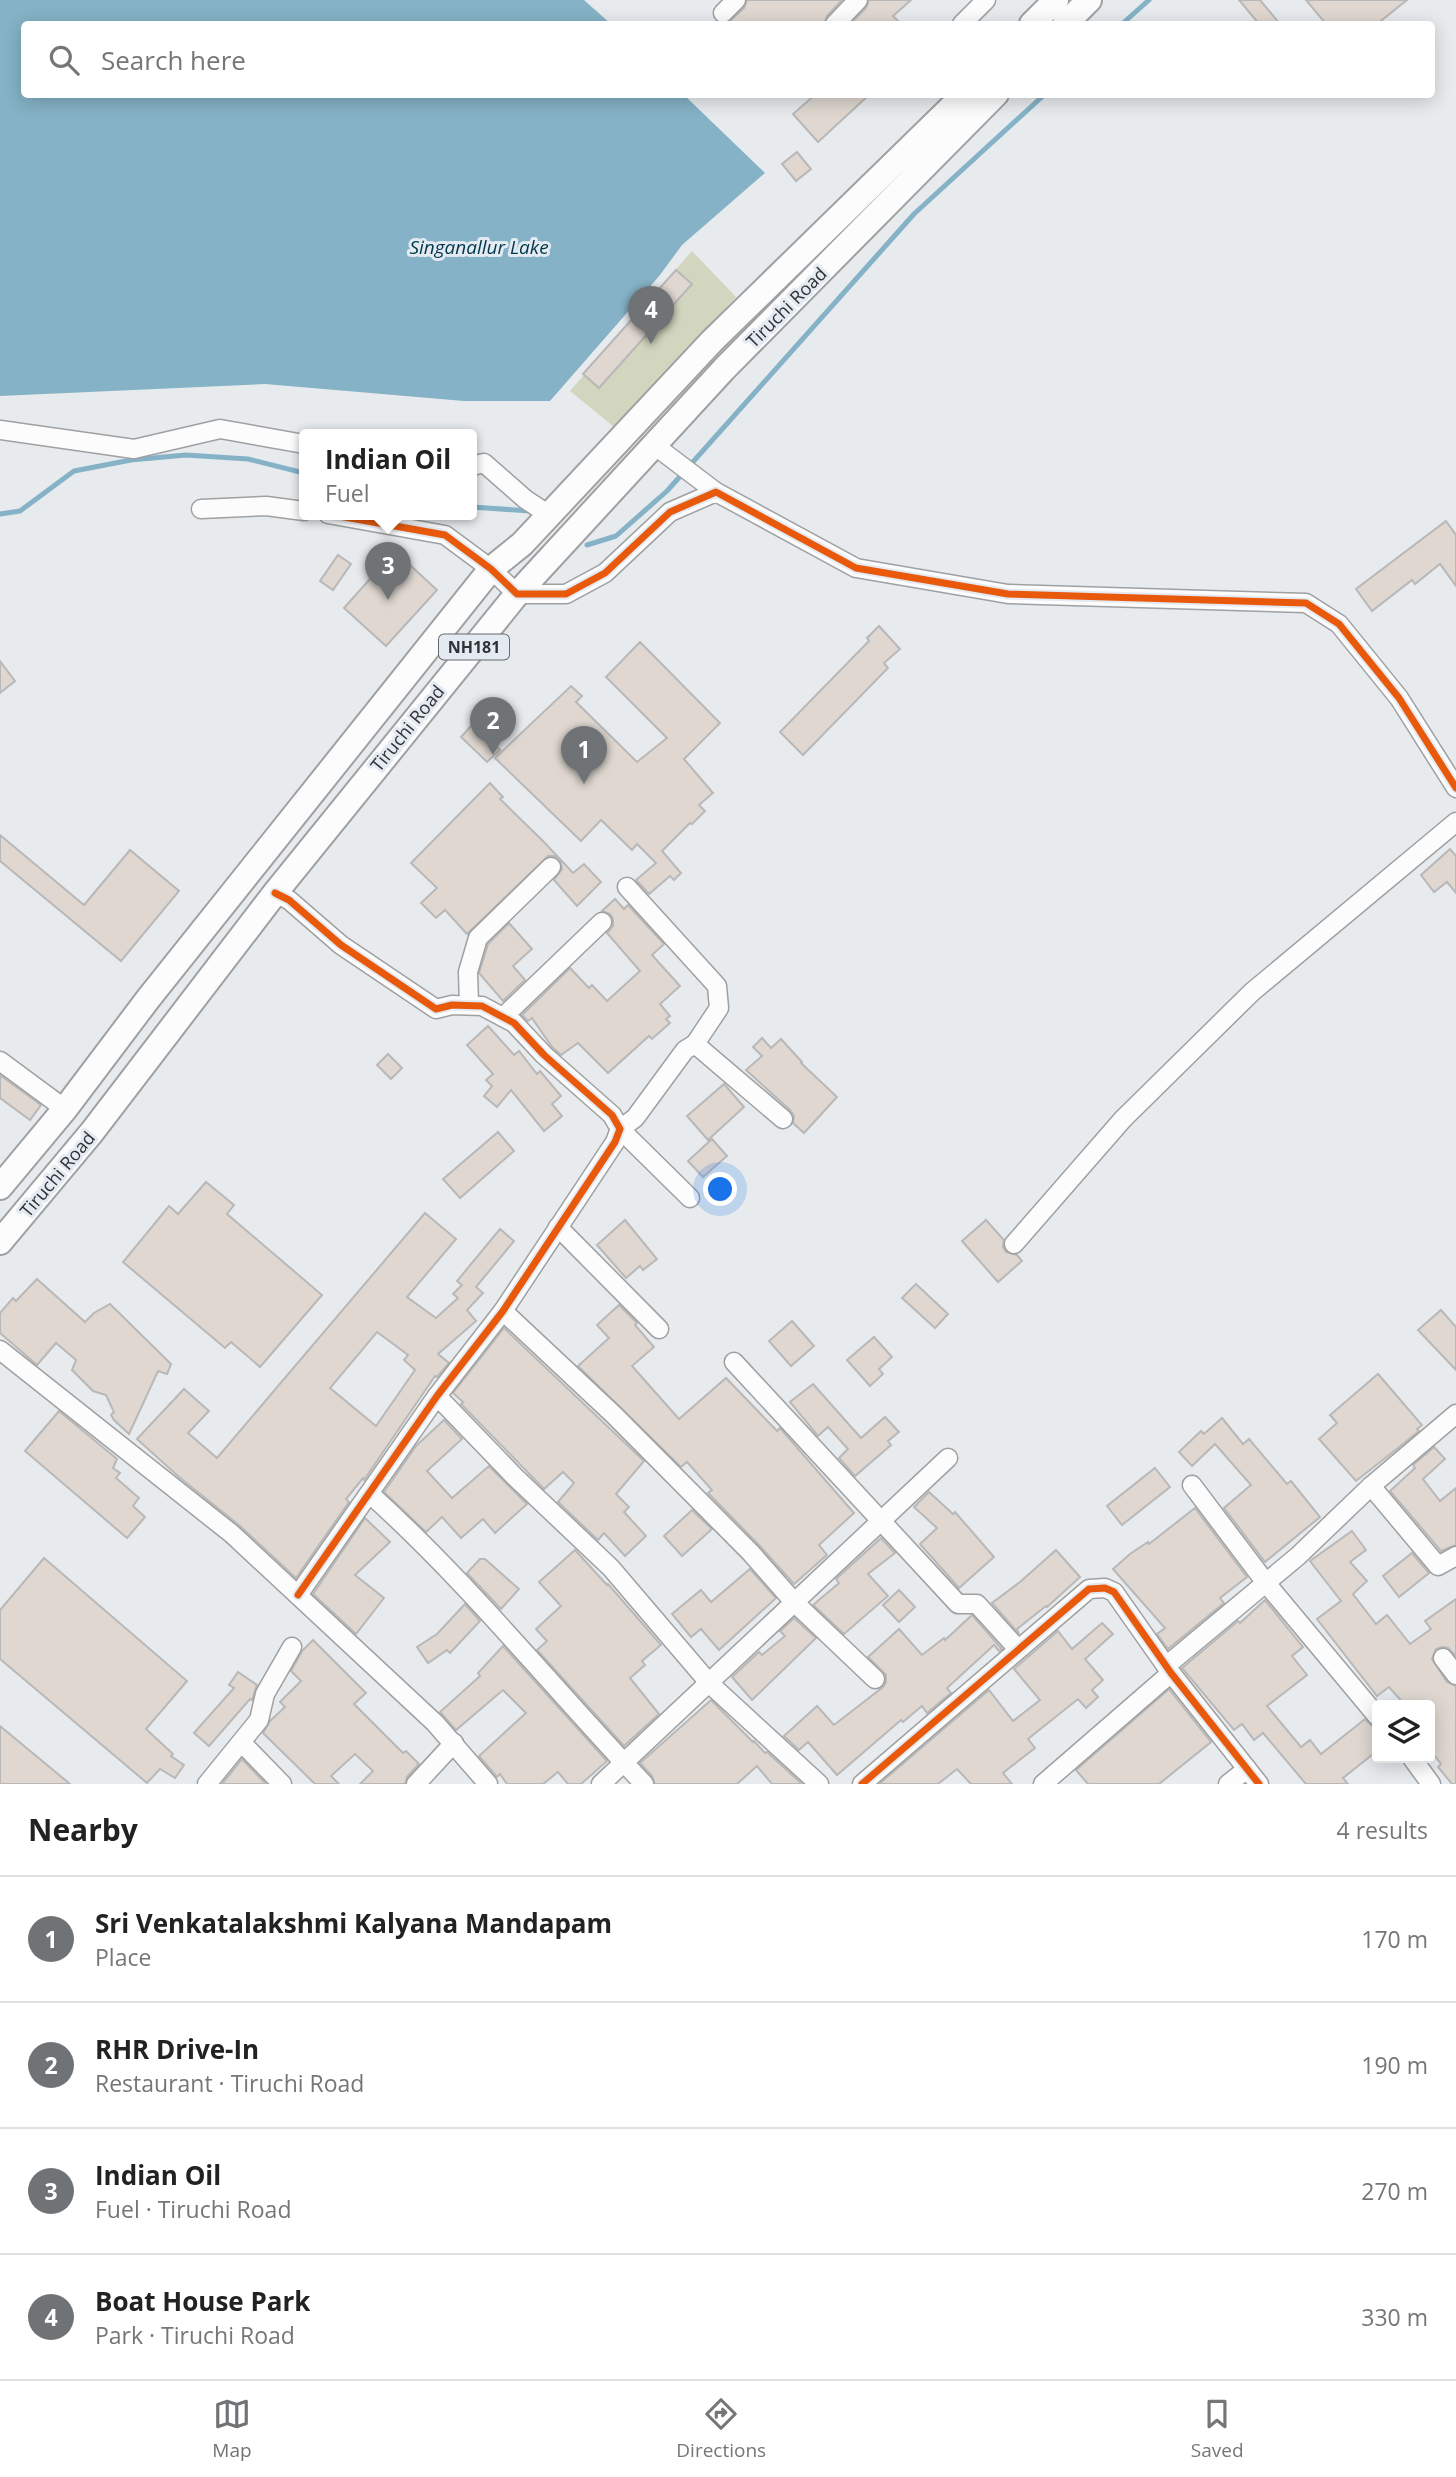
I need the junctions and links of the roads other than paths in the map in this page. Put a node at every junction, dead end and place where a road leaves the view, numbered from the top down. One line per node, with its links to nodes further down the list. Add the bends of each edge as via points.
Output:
1 (859, 0): 5 (street)
2 (986, 0): 6 (street)
3 (1056, 0): 7 (highway)
4 (1089, 0): 8 (highway)
5 (838, 21)
6 (964, 21)
7 (1035, 21)
8 (1068, 21)
9 (961, 98): 18 (highway, NH181, via 712,341)
10 (992, 98): 13 (highway, Tiruchi Road / NH181)
11 (0, 430): 12 (street, via 134,449 220,429)
12 (299, 443)
13 (654, 445): 15 (street); 21 (highway, Tiruchi Road / NH181)
14 (477, 465): 18 (street, via 484,463)
15 (716, 492): 21 (street, via 670,512 605,573 566,594); 22 (street, via 856,568 1008,594 1306,603 1339,624 1399,698)
16 (201, 509): 17 (street, via 266,506)
17 (299, 510)
18 (549, 515): 20 (highway, NH181)
19 (361, 520): 20 (street, via 445,535)
20 (491, 569): 21 (street); 32 (highway, NH181)
21 (517, 594): 26 (highway, Tiruchi Road / NH181)
22 (1456, 788)
23 (1456, 822): 39 (street, via 1252,992 1123,1119)
24 (551, 867): 28 (street, via 478,938 468,972)
25 (627, 887): 30 (street, via 717,985 719,1008)
26 (275, 893): 28 (street, via 341,945 436,1009); 38 (highway, Tiruchi Road / NH181, via 92,1132)
27 (602, 922): 29 (street)
28 (470, 1005): 29 (street)
29 (503, 1017): 34 (street, via 612,1115)
30 (695, 1044): 33 (street); 34 (street, via 685,1049 635,1118)
31 (0, 1061): 32 (street)
32 (65, 1109): 35 (highway, NH181)
33 (783, 1119)
34 (620, 1129): 36 (street); 37 (street)
35 (0, 1187)
36 (690, 1198)
37 (558, 1227): 40 (street); 41 (street)
38 (0, 1242)
39 (1014, 1244)
40 (503, 1311): 44 (street); 54 (street, via 614,1416)
41 (659, 1329)
42 (0, 1350): 53 (street, via 232,1534)
43 (734, 1362): 50 (street)
44 (437, 1396): 49 (street); 61 (street, via 611,1568)
45 (1456, 1414): 48 (street)
46 (948, 1458): 50 (street)
47 (1192, 1485): 52 (street)
48 (1371, 1486): 51 (street, via 1438,1566); 52 (street)
49 (370, 1494): 53 (street); 65 (street, via 475,1596)
50 (883, 1521): 54 (street); 56 (street, via 958,1604 977,1604)
51 (1456, 1556)
52 (1266, 1583): 58 (street); 62 (street)
53 (298, 1595): 64 (street)
54 (794, 1602): 60 (street); 61 (street)
55 (292, 1647): 63 (street, via 265,1694 260,1720)
56 (1017, 1648): 58 (street, via 1088,1589 1105,1588 1114,1592); 75 (street)
57 (1443, 1658): 59 (street)
58 (1169, 1670): 67 (street); 76 (street)
59 (1456, 1675)
60 (875, 1679)
61 (710, 1684): 65 (street); 74 (street)
62 (1372, 1710)
63 (242, 1743): 68 (street); 69 (street)
64 (454, 1743): 70 (street); 71 (street)
65 (624, 1763): 72 (street); 73 (street)
66 (1416, 1763): 79 (street)
67 (1247, 1769): 77 (street); 78 (street)
68 (207, 1784)
69 (282, 1784)
70 (416, 1784)
71 (488, 1784)
72 (601, 1784)
73 (644, 1784)
74 (819, 1784)
75 (862, 1784)
76 (1042, 1784)
77 (1228, 1784)
78 (1259, 1784)
79 (1431, 1784)

